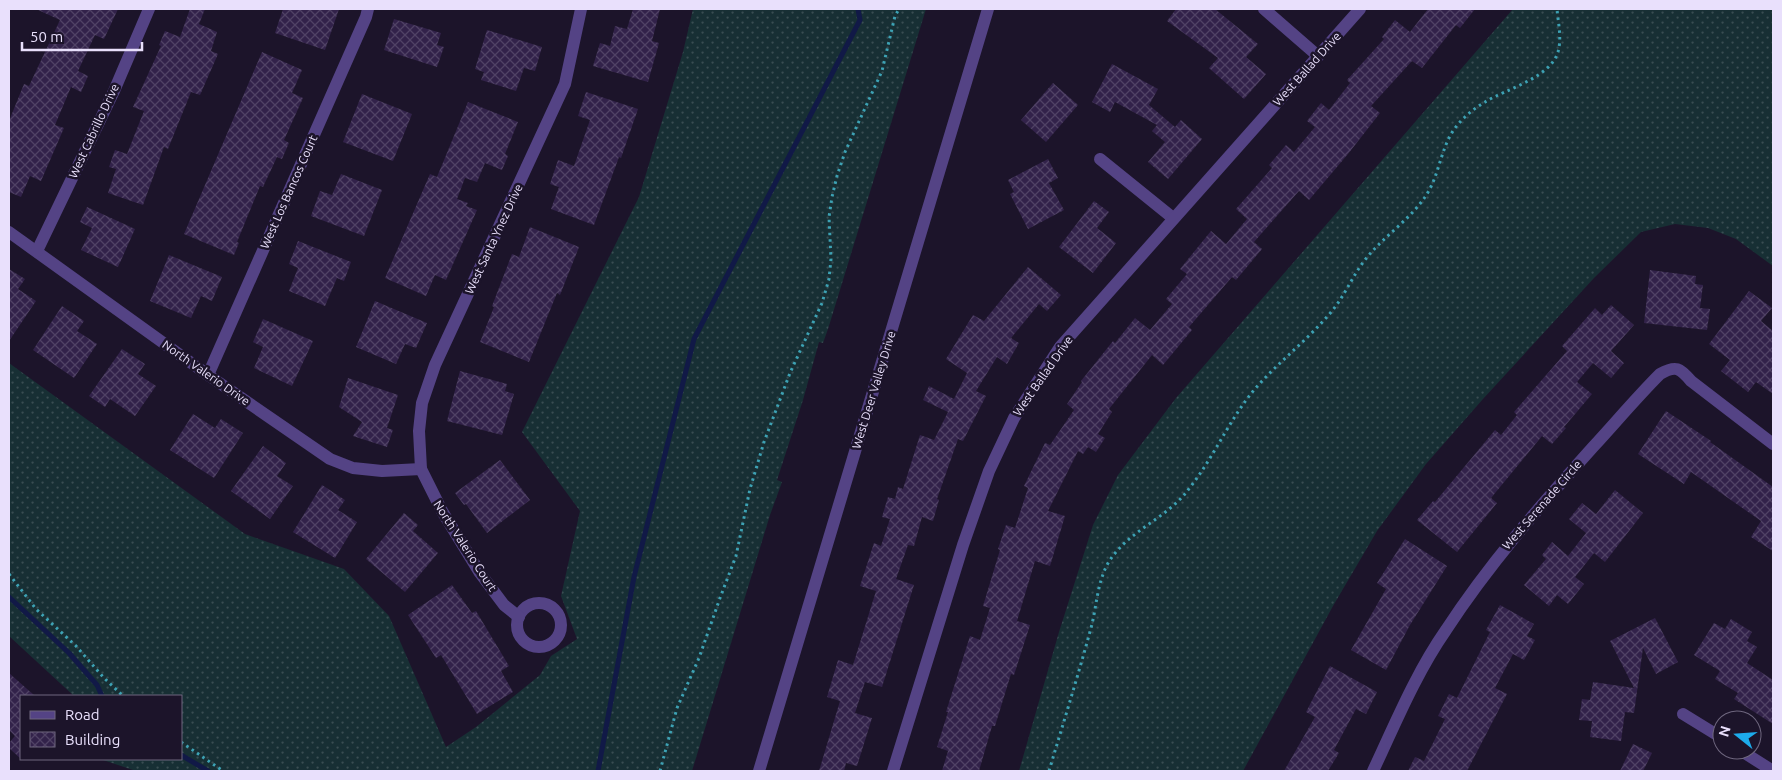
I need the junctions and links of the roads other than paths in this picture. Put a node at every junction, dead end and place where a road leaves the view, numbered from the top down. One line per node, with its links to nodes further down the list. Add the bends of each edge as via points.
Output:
1 (149, 9): 11 (street, West Cabrillo Drive, via 114,91)
2 (368, 9): 12 (street, West Los Bancos Court)
3 (581, 9): 14 (street, West Santa Ynez Drive, via 565,84 435,365 422,402 418,431)
4 (988, 9): 19 (street, West Deer Valley Drive)
5 (1264, 9): 7 (street)
6 (1360, 9): 7 (street, West Ballad Drive)
7 (1318, 56): 9 (street, West Ballad Drive)
8 (1100, 159): 9 (street)
9 (1173, 218): 20 (street, West Ballad Drive, via 1060,347 1014,418 989,471 963,545)
10 (9, 232): 11 (street, North Valerio Drive)
11 (37, 252): 12 (street, North Valerio Drive)
12 (208, 376): 14 (street, North Valerio Drive, via 330,459 353,468)
13 (1773, 444): 21 (street, West Serenade Circle, via 1691,381 1682,370 1674,368 1660,374 1561,482 1481,579 1444,631)
14 (421, 470): 15 (street, North Valerio Court, via 480,573 504,605)
15 (519, 617)
16 (1683, 714): 17 (street)
17 (1712, 732)
18 (1756, 760): 22 (street)
19 (758, 771)
20 (893, 771)
21 (1372, 771)
22 (1773, 771)

